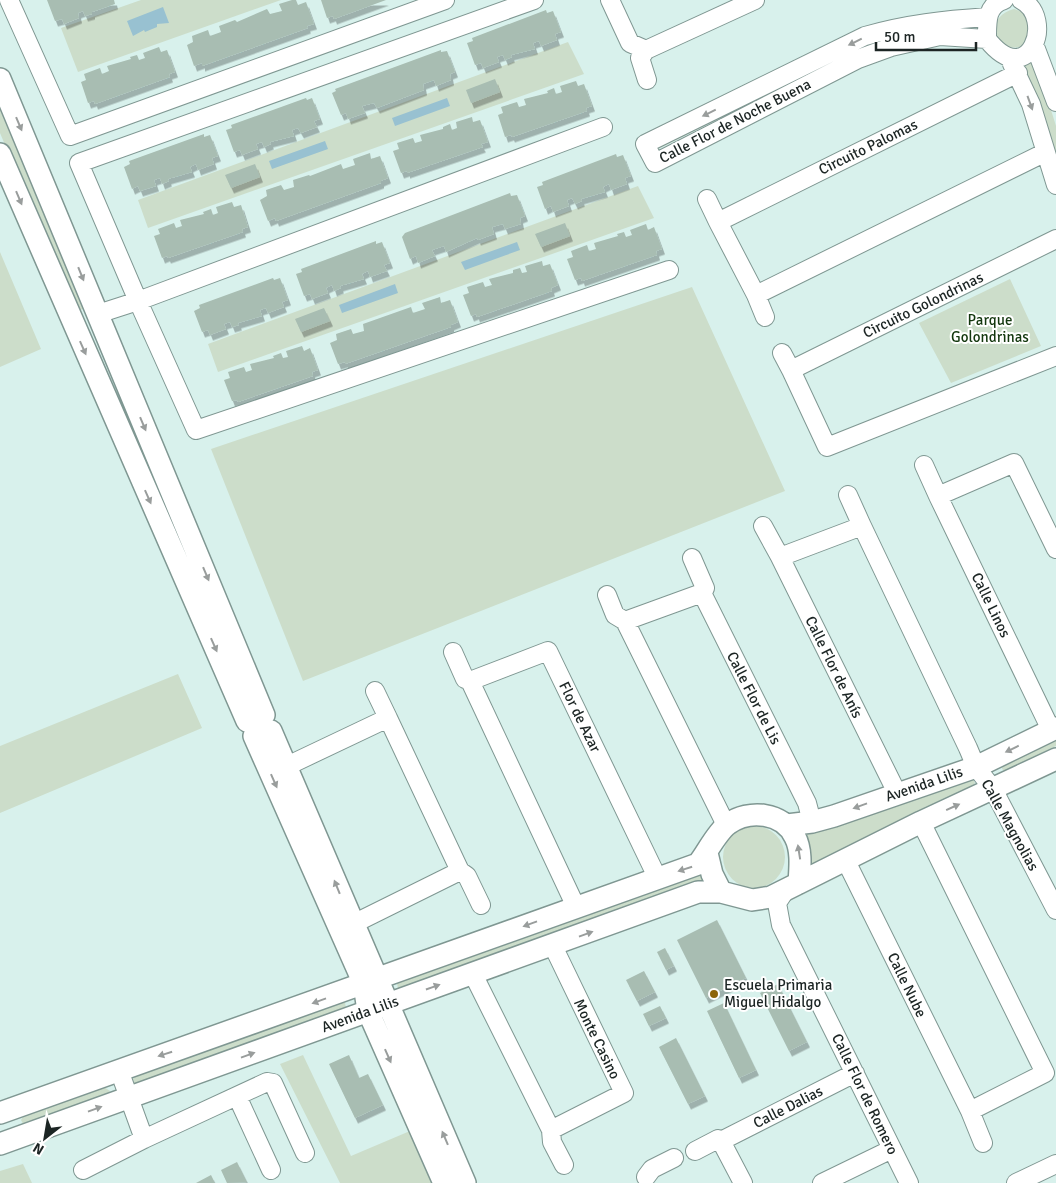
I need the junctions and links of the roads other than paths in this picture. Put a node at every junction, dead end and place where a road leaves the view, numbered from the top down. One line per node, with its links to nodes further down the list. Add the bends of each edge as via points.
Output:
1 (10, 0): 2 (street, via 70,136)
2 (446, 0)
3 (534, 0): 25 (street, via 79,163)
4 (610, 0): 11 (street, via 630,43)
5 (755, 0): 11 (street)
6 (1021, 0): 8 (street, via 1032,4)
7 (992, 6): 9 (street); 9 (street, Calle Flor de Noche Buena, one-way to 9, via 944,20 899,26 865,36 645,144 655,163 858,59 891,47 940,36)
8 (1049, 21): 10 (street, via 1044,24)
9 (987, 39): 12 (street)
10 (1038, 45): 12 (street, Circuito Palomas); 15 (street)
11 (646, 50): 14 (street, via 640,58)
12 (1014, 66): 17 (street, one-way to 17, via 1031,104); 21 (street, Circuito Palomas)
13 (0, 79): 26 (main road, one-way to 26)
14 (647, 80)
15 (1056, 102)
16 (603, 128): 25 (street)
17 (1044, 153): 19 (street); 24 (street)
18 (0, 154): 28 (main road, one-way to 28)
19 (1056, 185)
20 (707, 199): 21 (street)
21 (718, 222): 24 (street)
22 (1056, 239): 31 (street, Circuito Golondrinas)
23 (669, 270): 25 (street, via 196,430)
24 (756, 296): 27 (street)
25 (138, 301): 26 (street)
26 (98, 316): 28 (main road); 48 (main road, one-way to 48)
27 (765, 317)
28 (73, 325): 48 (main road, one-way to 48)
29 (782, 352): 31 (street)
30 (1056, 356): 31 (street, via 830,453)
31 (791, 370)
32 (924, 465): 34 (street, Calle Linos)
33 (848, 495): 36 (street)
34 (938, 496): 37 (street, via 1014,463); 47 (street, Calle Linos)
35 (764, 526): 38 (street, Calle Flor de Anís)
36 (862, 526): 38 (street); 49 (street)
37 (1056, 549)
38 (780, 557): 52 (street, Calle Flor de Anís)
39 (692, 558): 40 (street, Calle Flor de Lis, via 705,588)
40 (702, 593): 42 (street); 54 (street, Calle Flor de Lis)
41 (607, 595): 42 (street, via 615,615)
42 (625, 621): 55 (street)
43 (453, 652): 44 (street, via 465,679)
44 (470, 681): 60 (street, Flor de Azar, via 548,651); 64 (street)
45 (375, 691): 46 (street)
46 (388, 718): 51 (street); 61 (street)
47 (1050, 724): 49 (main road, Avenida Lilis, one-way to 49)
48 (259, 726): 51 (main road); 72 (main road, one-way to 72)
49 (972, 757): 52 (main road, Avenida Lilis); 53 (street, Calle Magnolias)
50 (1056, 759): 53 (main road, Avenida Lilis)
51 (297, 762): 68 (main road, one-way to 51)
52 (892, 785): 54 (main road, Avenida Lilis, one-way to 54)
53 (993, 789): 56 (main road, Avenida Lilis, one-way to 53); 67 (street, Calle Magnolias)
54 (809, 813): 57 (main road, Avenida Lilis)
55 (722, 816): 57 (main road, via 761,813); 58 (main road)
56 (921, 822): 59 (main road, Avenida Lilis); 76 (street)
57 (787, 825): 62 (main road, one-way to 57, via 800,854 796,837)
58 (707, 853): 60 (main road, Avenida Lilis, one-way to 60, via 698,864); 63 (main road)
59 (845, 859): 62 (main road, Avenida Lilis); 79 (street, Calle Nube)
60 (652, 868): 64 (main road, Avenida Lilis)
61 (460, 871): 66 (street, via 467,876); 68 (street)
62 (792, 887): 65 (main road, via 771,898); 69 (street, Calle Flor de Romero, via 777,903)
63 (721, 892): 65 (main road); 70 (main road, Avenida Lilis, one-way to 63, via 698,892)
64 (573, 898): 72 (main road, Avenida Lilis, one-way to 72)
65 (752, 900): 69 (street, Calle Flor de Romero)
66 (481, 905)
67 (1056, 910)
68 (353, 924): 72 (main road)
69 (781, 925): 75 (street, Calle Flor de Romero)
70 (552, 946): 71 (main road, Avenida Lilis); 81 (street, Monte Casino, via 624,1094)
71 (473, 974): 73 (main road, Avenida Lilis, one-way to 71); 81 (street)
72 (371, 982): 73 (main road); 74 (main road, Avenida Lilis, one-way to 74)
73 (378, 1007): 78 (main road, Avenida Lilis, one-way to 73); 95 (main road, one-way to 95); 96 (main road, one-way to 73)
74 (119, 1070): 78 (street); 80 (main road, Avenida Lilis)
75 (855, 1073): 83 (street, Calle Dalias); 86 (street, Calle Flor de Romero)
76 (1051, 1078): 79 (street)
77 (237, 1096): 82 (street); 88 (street, via 267,1082 273,1083); 93 (street)
78 (129, 1097): 82 (street); 85 (main road, Avenida Lilis, one-way to 78)
79 (970, 1111): 84 (street, Calle Nube)
80 (0, 1113)
81 (551, 1130): 91 (street, via 552,1142)
82 (144, 1139): 92 (street)
83 (721, 1141): 87 (street, Calle Dalias, via 718,1139); 97 (street)
84 (983, 1143)
85 (0, 1144)
86 (892, 1149): 98 (street); 99 (street, Calle Flor de Romero)
87 (695, 1151)
88 (305, 1153)
89 (674, 1158): 94 (street, via 652,1169)
90 (1056, 1164): 100 (street)
91 (564, 1165)
92 (83, 1170)
93 (271, 1170)
94 (643, 1181)
95 (444, 1183)
96 (465, 1183)
97 (743, 1183)
98 (822, 1183)
99 (909, 1183)
100 (1016, 1183)

